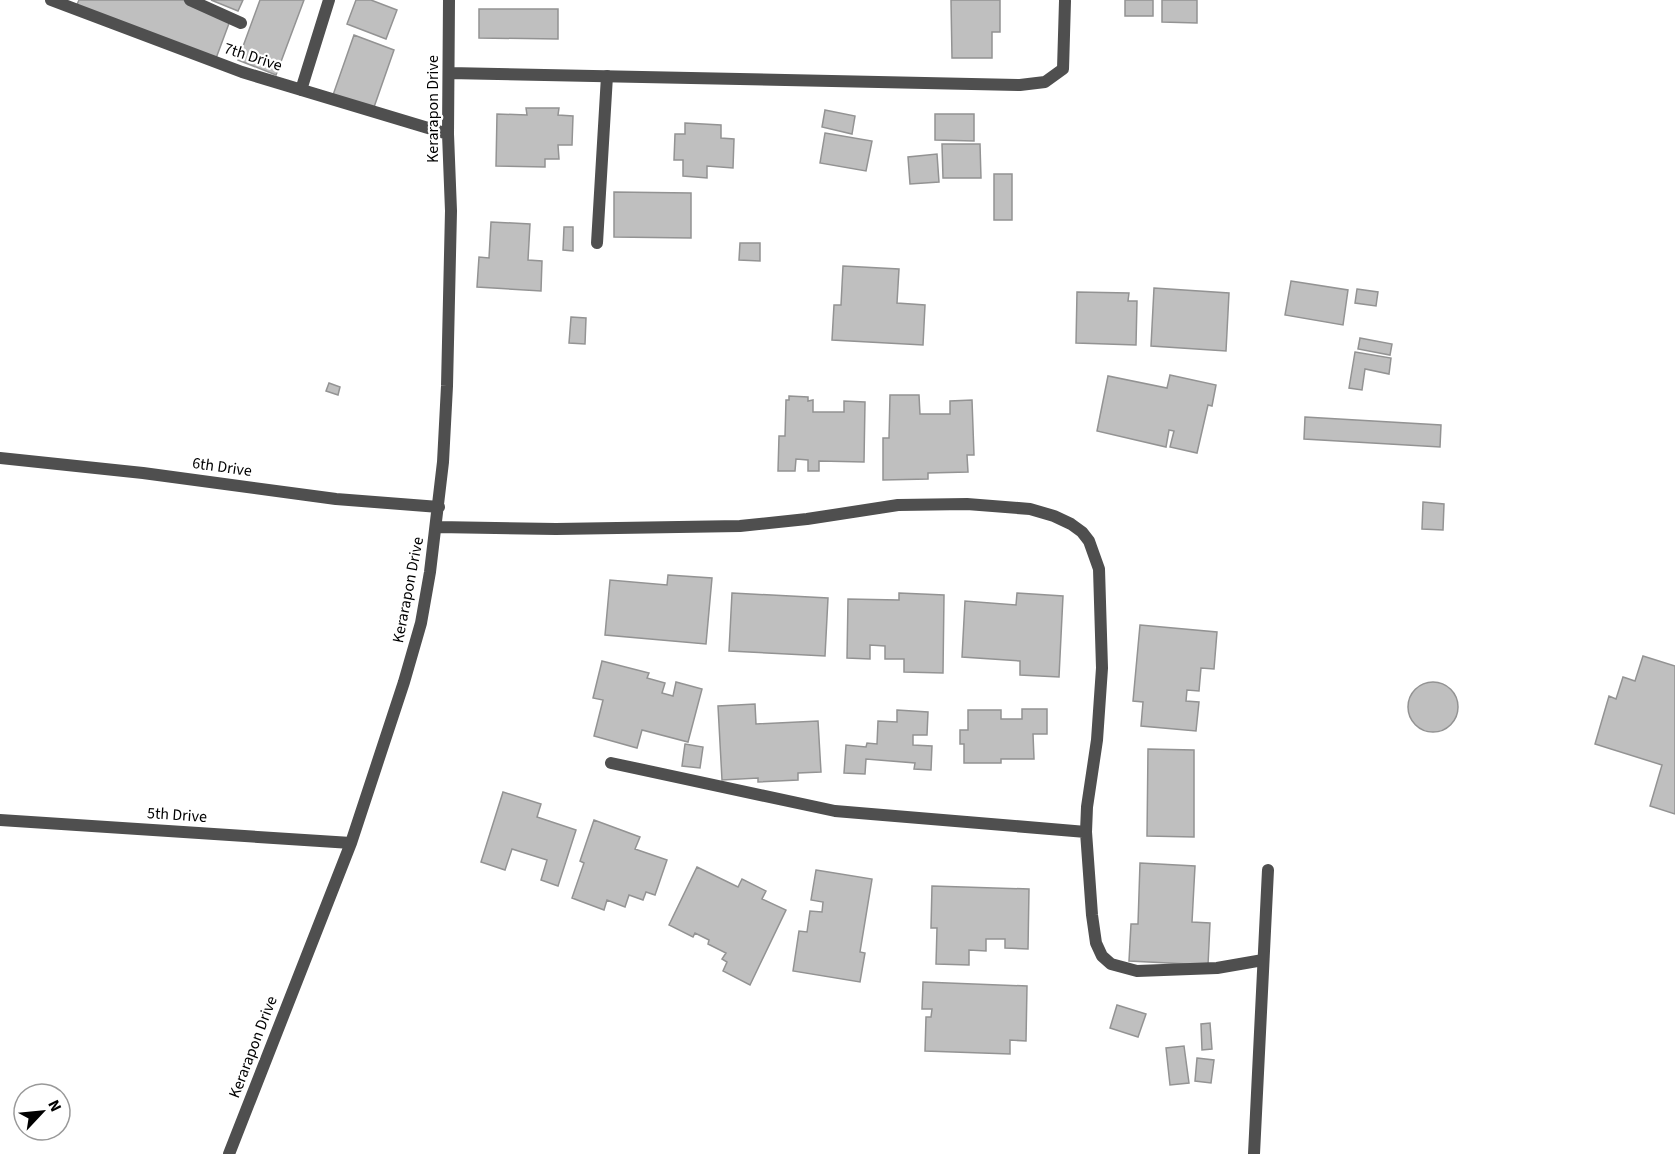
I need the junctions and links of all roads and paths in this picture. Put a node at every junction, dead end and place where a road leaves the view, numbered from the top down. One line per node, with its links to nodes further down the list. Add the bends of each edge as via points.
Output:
1 (51, 0): 9 (street, 7th Drive, via 242,72)
2 (190, 0): 6 (street)
3 (329, 0): 9 (street)
4 (449, 0): 7 (street, Kerarapon Drive)
5 (1065, 1): 8 (street, via 1063,69 1046,82 1020,85)
6 (241, 22)
7 (449, 73): 8 (street); 10 (street, Kerarapon Drive)
8 (607, 76): 11 (street)
9 (301, 90): 10 (street, 7th Drive)
10 (448, 135): 13 (street, Kerarapon Drive, via 448,339)
11 (597, 243)
12 (0, 458): 13 (street, 6th Drive, via 336,499)
13 (439, 507): 14 (street, Kerarapon Drive)
14 (437, 527): 17 (street, via 740,526 898,505 967,504 1030,509 1054,516 1082,532 1099,569 1102,668); 18 (street, Kerarapon Drive, via 421,623)
15 (611, 763): 17 (street, via 835,811)
16 (0, 820): 18 (street, 5th Drive)
17 (1086, 832): 20 (street, via 1096,943 1111,964 1137,970 1217,968)
18 (351, 843): 21 (street, Kerarapon Drive)
19 (1268, 870): 20 (street)
20 (1263, 960): 22 (street)
21 (229, 1154)
22 (1254, 1154)

